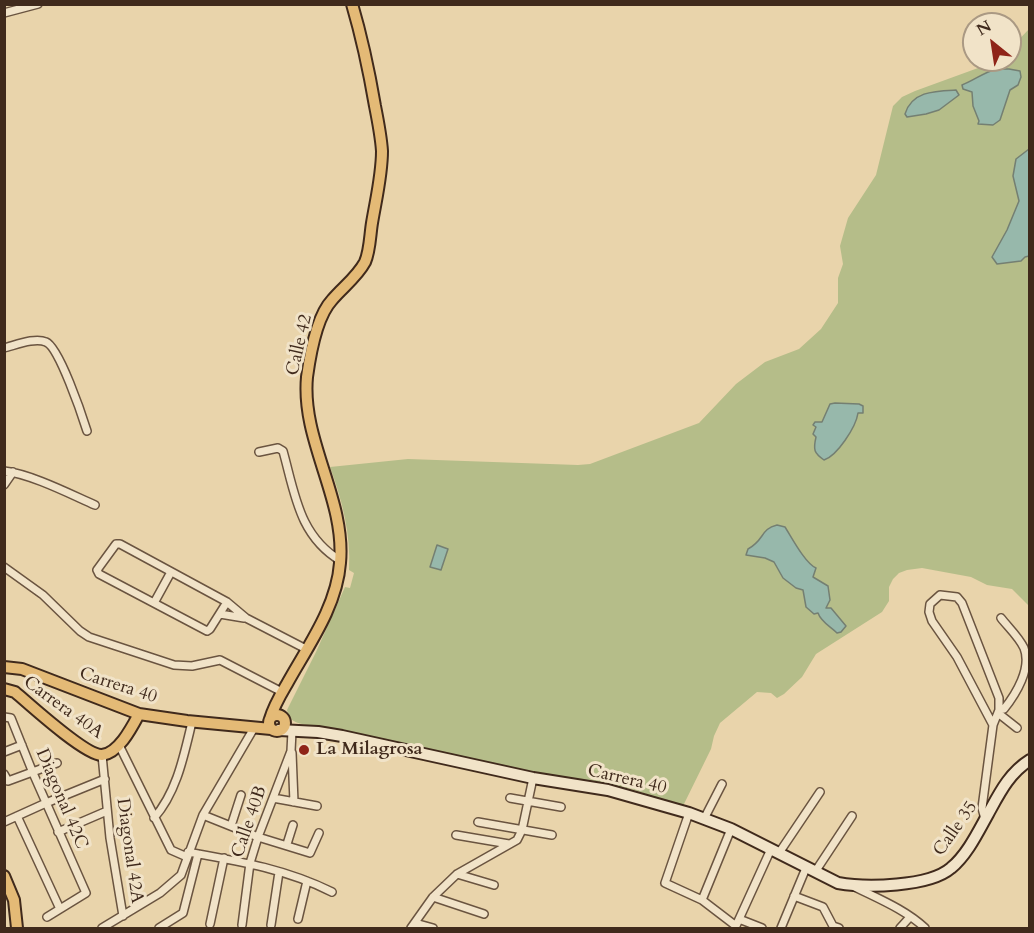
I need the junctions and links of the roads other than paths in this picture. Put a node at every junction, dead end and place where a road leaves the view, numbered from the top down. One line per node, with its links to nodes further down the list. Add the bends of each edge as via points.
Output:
1 (38, 4): 3 (street)
2 (352, 4): 11 (main road, Calle 42, via 379,123 380,178 366,260 324,312 307,378 310,415 337,520)
3 (4, 13)
4 (4, 348): 5 (street, via 47,342 62,365)
5 (87, 431)
6 (259, 453): 11 (street, via 278,448 283,451 302,520 316,542)
7 (4, 471): 8 (street)
8 (14, 472): 9 (street); 10 (street)
9 (4, 485)
10 (95, 505)
11 (340, 561): 19 (main road, Calle 42, via 329,604)
12 (4, 567): 22 (street, via 80,631 102,642 174,665 220,660)
13 (171, 572): 14 (street); 15 (street); 15 (street, via 118,543 97,570)
14 (227, 602): 16 (street); 17 (street)
15 (154, 603): 16 (street, via 207,632)
16 (220, 614): 17 (street)
17 (246, 618): 19 (street)
18 (1001, 618): 23 (street, via 1023,646 1025,658 1019,687)
19 (306, 649): 22 (main road, Calle 42)
20 (4, 667): 24 (main road, Carrera 40, via 22,669)
21 (4, 689): 34 (main road, Carrera 40A, via 15,692 77,743)
22 (282, 693): 28 (main road)
23 (999, 711): 27 (street); 27 (street, via 997,692 962,603 946,594 935,597 929,612 932,621 961,663); 29 (street)
24 (139, 714): 26 (main road, Carrera 40); 31 (main road)
25 (7, 717): 30 (street, Diagonal 42C)
26 (192, 722): 28 (main road, Carrera 40); 56 (street, via 170,795)
27 (993, 725): 58 (street, via 982,808)
28 (276, 726): 32 (street, Calle 40B); 40 (main road, Carrera 40, via 342,736); 53 (street)
29 (1017, 728)
30 (22, 745): 33 (street); 37 (street, Diagonal 42C)
31 (119, 745): 34 (main road); 56 (street)
32 (291, 751): 44 (street, Calle 40B); 48 (street)
33 (4, 752)
34 (102, 754): 39 (street, Diagonal 42A)
35 (1029, 760): 58 (main road, Calle 35, via 1003,786)
36 (57, 763): 37 (street)
37 (33, 772): 38 (street); 47 (street, Diagonal 42C)
38 (6, 778)
39 (105, 778): 47 (street); 51 (street, Diagonal 42A)
40 (533, 778): 46 (street); 52 (main road, Carrera 40, via 608,790)
41 (722, 784): 57 (street)
42 (820, 792): 72 (street)
43 (241, 795): 62 (street)
44 (273, 798): 48 (street); 69 (street, Calle 40B)
45 (510, 798): 46 (street)
46 (528, 801): 50 (street); 64 (street)
47 (45, 802): 54 (street); 65 (street, Diagonal 42C)
48 (294, 802): 49 (street)
49 (317, 806)
50 (561, 807)
51 (107, 812): 65 (street); 90 (street, Diagonal 42A)
52 (689, 813): 57 (main road, Carrera 40); 87 (street, via 665,883)
53 (203, 815): 62 (street); 74 (street)
54 (17, 816): 59 (street); 88 (street)
55 (852, 816): 77 (street)
56 (154, 818): 74 (street, via 171,850)
57 (704, 819): 63 (main road, Carrera 40)
58 (985, 819): 83 (main road, Calle 35, via 960,859 943,874 913,883)
59 (4, 822)
60 (478, 822): 64 (street)
61 (293, 825): 70 (street)
62 (231, 826): 69 (street)
63 (731, 829): 72 (main road, Carrera 40); 87 (street)
64 (522, 830): 68 (street); 71 (street)
65 (58, 832): 88 (street, Diagonal 42C, via 86,893)
66 (319, 832): 70 (street, via 310,853)
67 (456, 835): 71 (street)
68 (552, 835)
69 (258, 837): 70 (street); 76 (street, Calle 40B)
70 (287, 844)
71 (510, 844): 79 (street)
72 (775, 851): 77 (main road, Carrera 40); 95 (street)
73 (198, 854): 74 (street); 75 (street); 101 (street, via 183,913)
74 (188, 855): 90 (street, via 177,880)
75 (224, 858): 76 (street); 94 (street)
76 (250, 863): 78 (street); 96 (street, Calle 40B)
77 (810, 870): 83 (main road, Carrera 40, via 838,883); 85 (street)
78 (279, 872): 81 (street); 97 (street)
79 (457, 874): 82 (street); 86 (street)
80 (4, 876): 99 (main road, via 14,900)
81 (307, 881): 84 (street); 93 (street)
82 (495, 885)
83 (853, 885): 92 (street, Carrera 40)
84 (332, 892)
85 (795, 896): 104 (street); 105 (street, via 823,907)
86 (433, 897): 89 (street); 98 (street)
87 (702, 900): 95 (street)
88 (60, 909): 91 (street)
89 (483, 914)
90 (123, 916): 100 (street)
91 (47, 917)
92 (910, 917): 106 (street); 107 (street, Carrera 40)
93 (298, 918)
94 (210, 924)
95 (737, 924): 103 (street)
96 (242, 925)
97 (271, 925)
98 (413, 926): 102 (street)
99 (17, 928)
100 (102, 928)
101 (159, 928)
102 (433, 928)
103 (762, 928)
104 (781, 928)
105 (835, 928)
106 (900, 928)
107 (925, 928)

